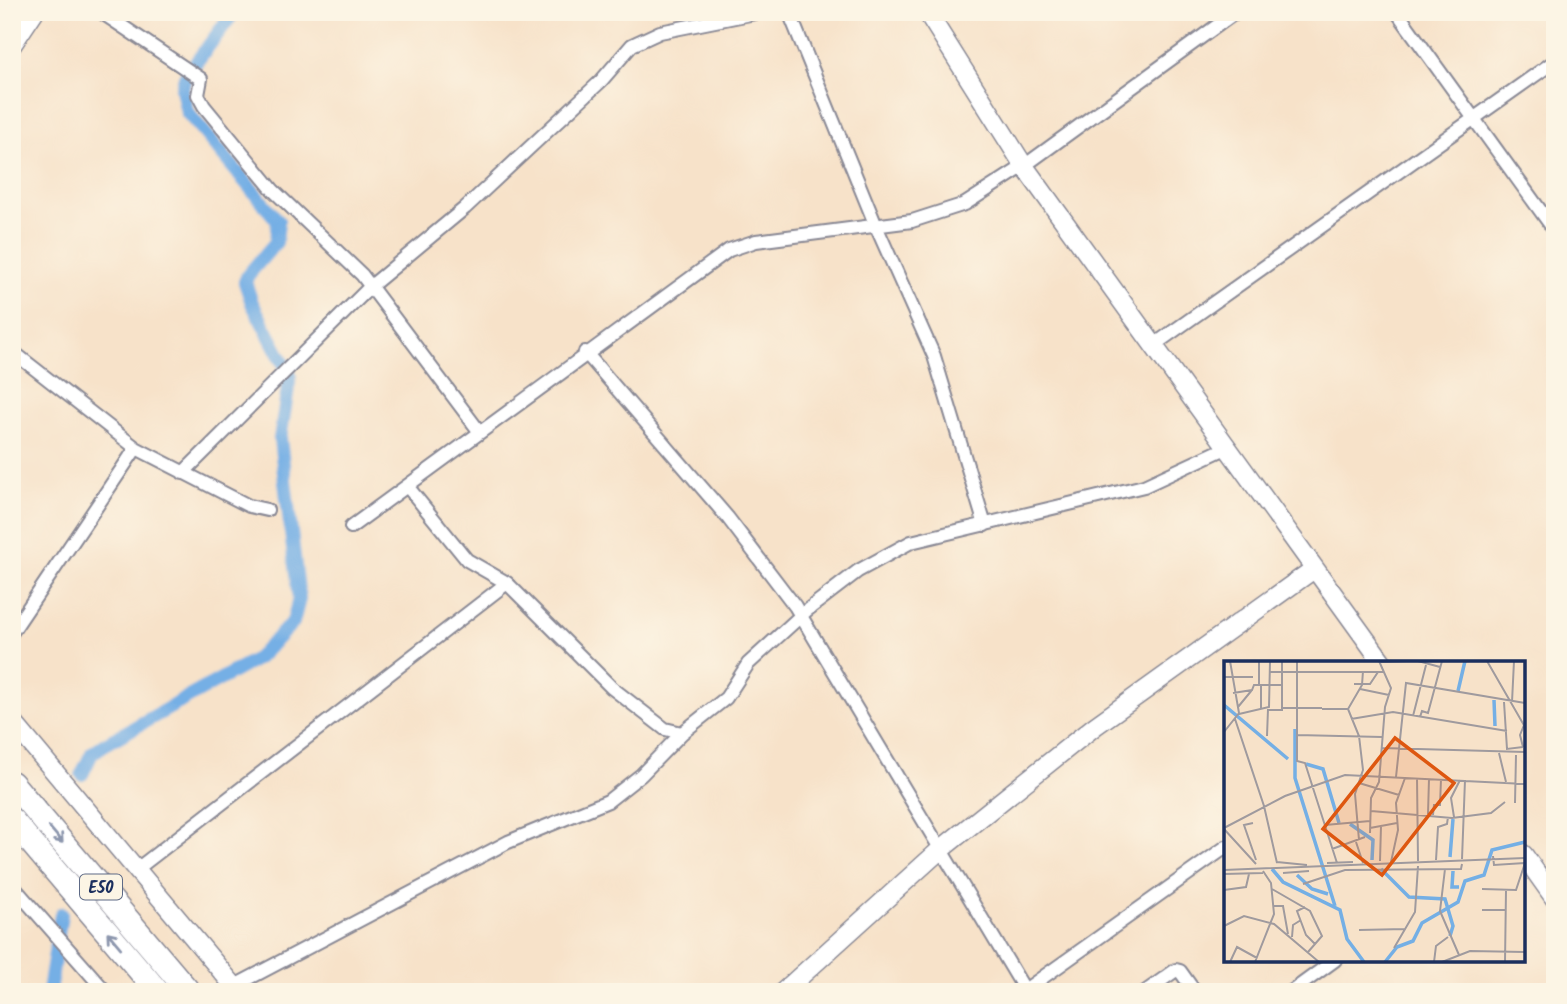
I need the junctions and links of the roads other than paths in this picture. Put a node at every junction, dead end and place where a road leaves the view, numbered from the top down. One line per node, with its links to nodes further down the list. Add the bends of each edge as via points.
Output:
1 (34, 12): 8 (street)
2 (101, 12): 14 (street, via 201,79 198,95 204,106 273,190)
3 (760, 12): 14 (street, via 660,32 632,45 465,208)
4 (789, 12): 12 (street)
5 (927, 12): 11 (street)
6 (1236, 12): 11 (street)
7 (1397, 12): 10 (street)
8 (12, 45)
9 (1555, 61): 10 (street)
10 (1473, 118): 13 (street); 15 (street)
11 (1024, 166): 12 (street, via 965,204 938,215); 15 (street)
12 (876, 226): 17 (street, via 756,241 729,250); 24 (street, via 934,356)
13 (1555, 231)
14 (371, 286): 18 (street); 21 (street)
15 (1154, 345): 19 (street)
16 (12, 351): 20 (street)
17 (585, 352): 18 (street); 28 (street, via 728,518)
18 (479, 431): 22 (street)
19 (1228, 447): 24 (street, via 1144,486); 26 (street)
20 (136, 448): 21 (street); 29 (street)
21 (183, 473): 23 (street, via 248,506)
22 (407, 486): 25 (street); 27 (street, via 467,560)
23 (267, 510)
24 (985, 525): 28 (street, via 896,548 841,583)
25 (351, 527)
26 (1314, 569): 30 (street); 36 (street, via 1095,726)
27 (507, 583): 32 (street, via 612,688 666,729); 38 (street)
28 (800, 618): 32 (street, via 748,664 726,698); 36 (street)
29 (12, 632)
30 (1382, 661)
31 (12, 721): 38 (street)
32 (682, 733): 42 (street, via 608,801 509,842)
33 (12, 783): 46 (highway, E50, one-way to 46)
34 (12, 820): 45 (highway, E50, one-way to 34)
35 (1224, 848): 43 (street)
36 (940, 850): 43 (street); 47 (street)
37 (1525, 857): 40 (street)
38 (137, 869): 42 (street)
39 (12, 885): 44 (street)
40 (1555, 899)
41 (1332, 962): 50 (street)
42 (232, 990)
43 (1026, 991)
44 (106, 992)
45 (158, 992)
46 (189, 992)
47 (783, 992)
48 (1145, 992): 49 (street, via 1176,970)
49 (1195, 992)
50 (1291, 992)

